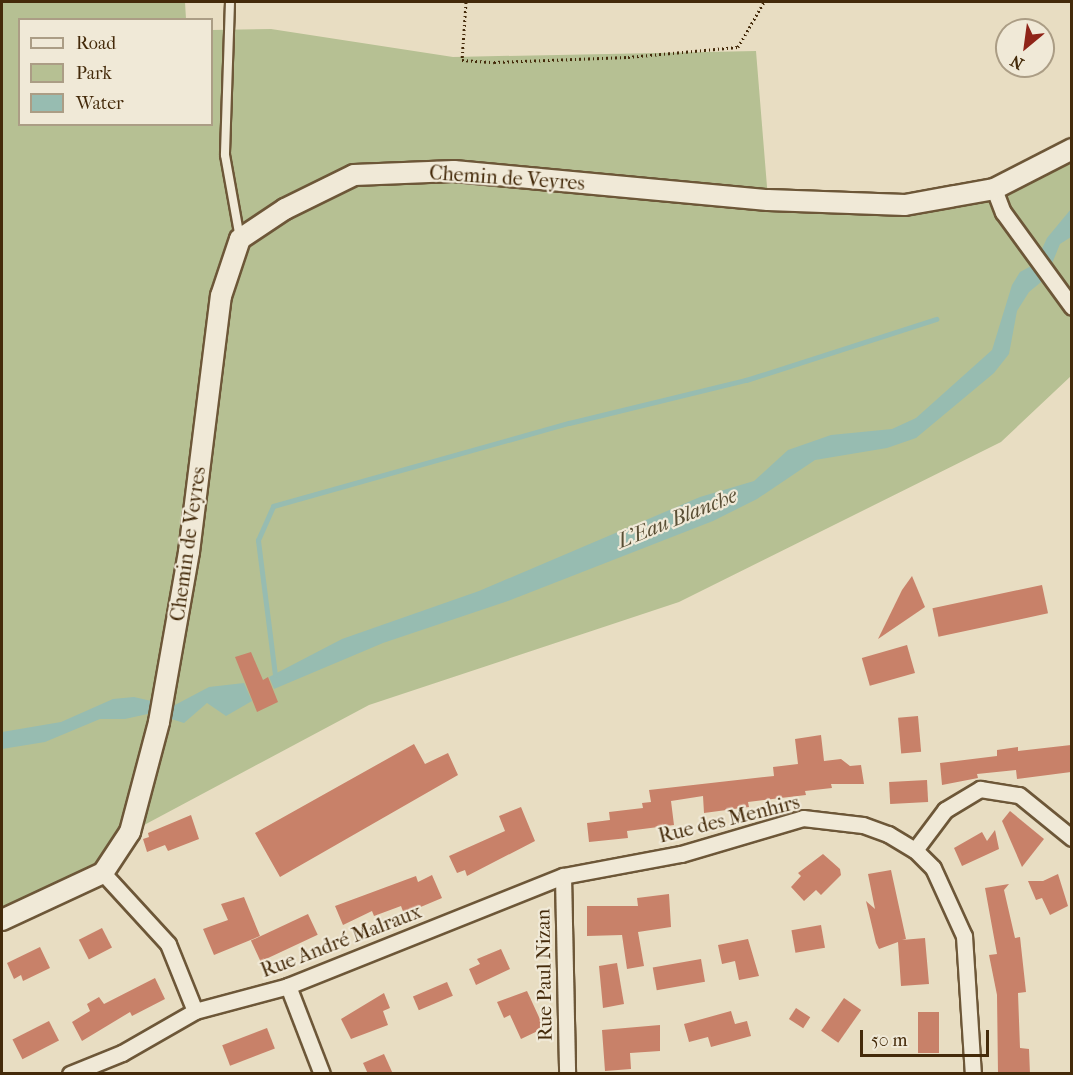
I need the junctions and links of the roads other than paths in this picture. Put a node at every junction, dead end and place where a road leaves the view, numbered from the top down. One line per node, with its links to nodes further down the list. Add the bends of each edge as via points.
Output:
1 (230, 2): 4 (lane, via 225,154)
2 (1071, 149): 3 (street, Chemin de Veyres)
3 (994, 189): 4 (street, Chemin de Veyres, via 905,205 768,200 454,171 354,175 285,209); 5 (street, via 1003,212)
4 (240, 239): 8 (street, Chemin de Veyres, via 221,296 189,552 159,722 130,832)
5 (1071, 307)
6 (1071, 838): 7 (street, via 1019,795 980,789 945,810)
7 (915, 850): 9 (street, Rue des Menhirs, via 863,825 803,818 681,854); 16 (street, Rue des Menhirs, via 933,868 964,936)
8 (103, 873): 10 (street); 12 (street, via 168,944)
9 (563, 876): 11 (street, Rue André Malraux); 15 (street, Rue Paul Nizan)
10 (2, 920)
11 (288, 986): 12 (street, Rue André Malraux); 14 (street)
12 (195, 1011): 13 (street, Rue André Malraux, via 122,1053)
13 (70, 1074)
14 (322, 1074)
15 (567, 1074)
16 (973, 1074)

